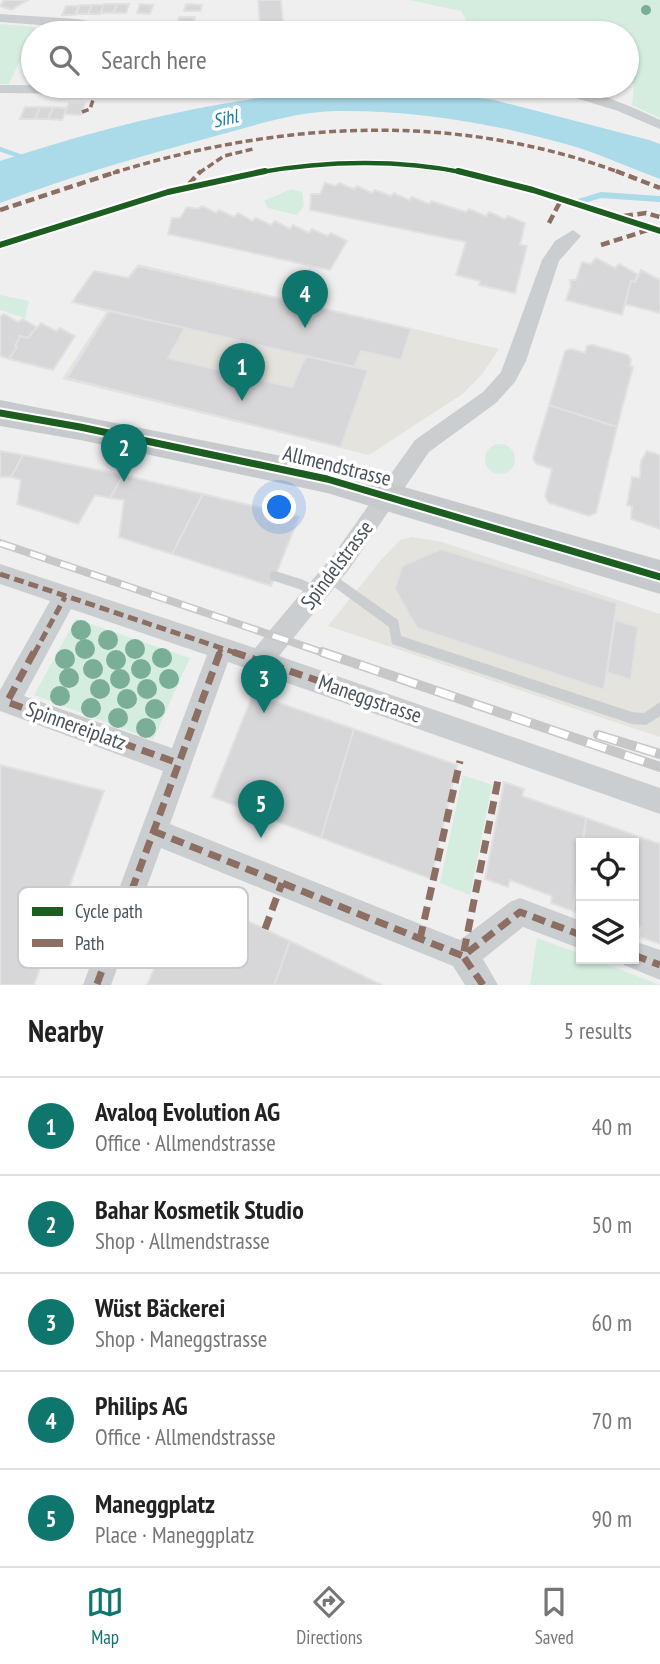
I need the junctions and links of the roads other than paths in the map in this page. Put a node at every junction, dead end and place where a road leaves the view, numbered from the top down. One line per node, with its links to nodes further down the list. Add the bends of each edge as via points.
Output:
1 (0, 18): 2 (street)
2 (21, 22)
3 (0, 89): 4 (street)
4 (21, 89)
5 (591, 98): 6 (street)
6 (660, 125)
7 (573, 236): 9 (street, Spindelstrasse, via 561,243 548,261 521,351 507,379 478,407 440,429 421,448)
8 (0, 413): 9 (main road, Allmendstrasse, via 327,479)
9 (389, 496): 12 (main road, Allmendstrasse); 13 (street, Spindelstrasse)
10 (0, 575): 14 (street, Maneggstrasse)
11 (275, 576): 13 (lane, via 301,584)
12 (660, 577)
13 (323, 584): 16 (street, Spindelstrasse); 18 (lane, via 394,624 396,640 632,718 646,719)
14 (65, 597): 15 (street, Maneggstrasse); 17 (street, Spinnereiplatz)
15 (221, 649): 16 (street, Maneggstrasse); 19 (street)
16 (259, 661): 20 (street, Maneggstrasse)
17 (4, 703): 19 (street, Spinnereiplatz)
18 (660, 708)
19 (178, 763): 21 (street)
20 (660, 801)
21 (153, 831): 22 (street); 24 (street)
22 (133, 887)
23 (576, 933): 24 (street, via 520,912)
24 (463, 956): 27 (street)
25 (639, 957): 26 (street)
26 (660, 965)
27 (483, 985)

